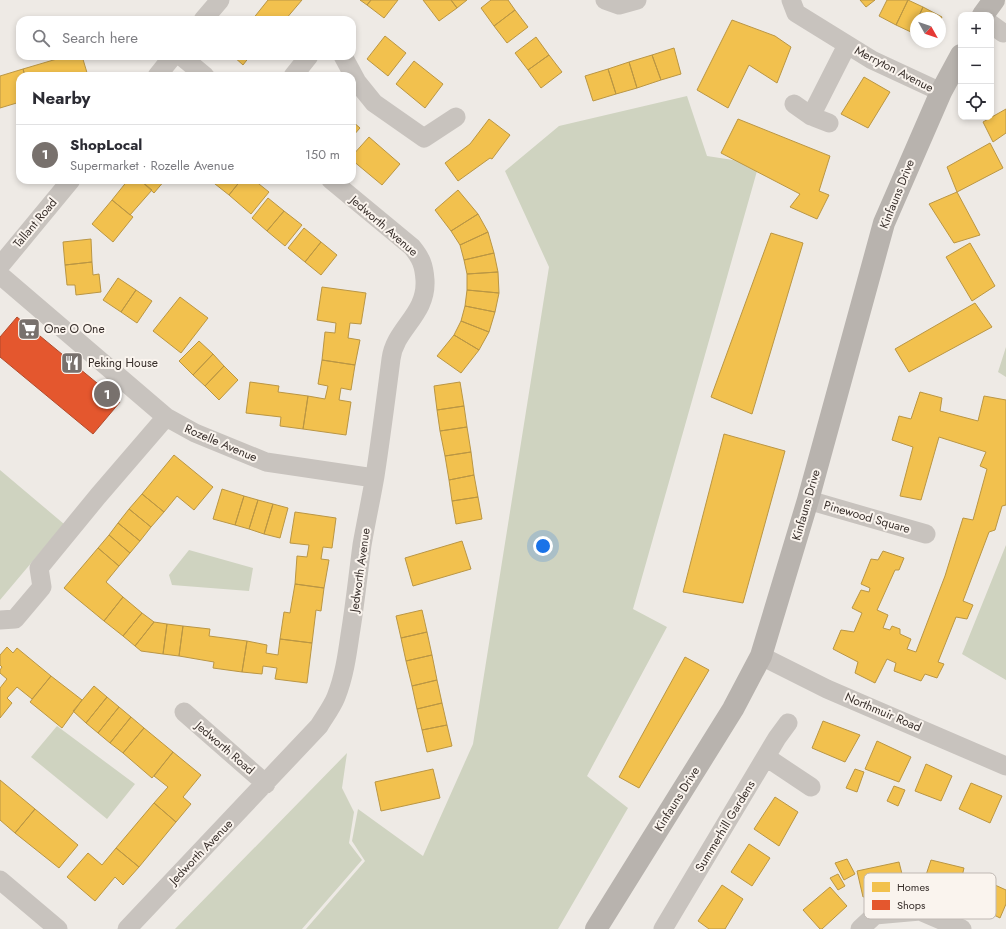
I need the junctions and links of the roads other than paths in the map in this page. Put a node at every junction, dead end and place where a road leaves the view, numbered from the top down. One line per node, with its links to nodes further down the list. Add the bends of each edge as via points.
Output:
1 (220, 0): 7 (street)
2 (605, 0): 3 (street, via 619,5)
3 (637, 0)
4 (791, 0): 8 (street, Merryton Avenue, via 796,13)
5 (994, 0): 6 (street)
6 (985, 12)
7 (206, 16)
8 (847, 45): 19 (street, Merryton Avenue, via 872,60); 21 (street, Merryton Avenue)
9 (170, 60): 14 (street)
10 (186, 60): 15 (street)
11 (305, 60): 16 (street)
12 (345, 60): 17 (street)
13 (958, 61): 19 (street, Kinfauns Drive)
14 (160, 72)
15 (200, 72)
16 (296, 72)
17 (352, 72)
18 (356, 80): 22 (street, via 374,103 424,138)
19 (941, 92): 30 (street, Kinfauns Drive, via 884,222)
20 (794, 104): 21 (street)
21 (811, 116): 23 (street)
22 (456, 117)
23 (829, 123)
24 (68, 184): 26 (street, Tallant Road)
25 (336, 184): 29 (street, Jedworth Avenue, via 412,247 420,257 424,269 423,299 417,313 396,342 391,356)
26 (0, 266)
27 (0, 275): 28 (street, Rozelle Avenue)
28 (166, 417): 29 (street, Rozelle Avenue, via 195,434 266,462); 32 (street, via 39,568 42,587 38,592 15,618)
29 (374, 478): 38 (street, Jedworth Avenue, via 362,543 346,662 338,690 319,726)
30 (808, 500): 31 (street, Pinewood Square); 33 (street, Kinfauns Drive)
31 (926, 534)
32 (0, 620)
33 (761, 656): 37 (street, Northmuir Road, via 827,689); 45 (street, Kinfauns Drive, via 733,709)
34 (184, 712): 38 (street, Jedworth Road)
35 (788, 723): 36 (street, Summerhill Gardens)
36 (766, 757): 39 (street); 46 (street, Summerhill Gardens)
37 (1006, 766)
38 (266, 784): 44 (street, Jedworth Avenue)
39 (812, 787)
40 (0, 880): 43 (street)
41 (872, 919): 47 (street)
42 (939, 919): 48 (street)
43 (58, 929)
44 (127, 929)
45 (596, 929)
46 (663, 929)
47 (860, 929)
48 (962, 929)

